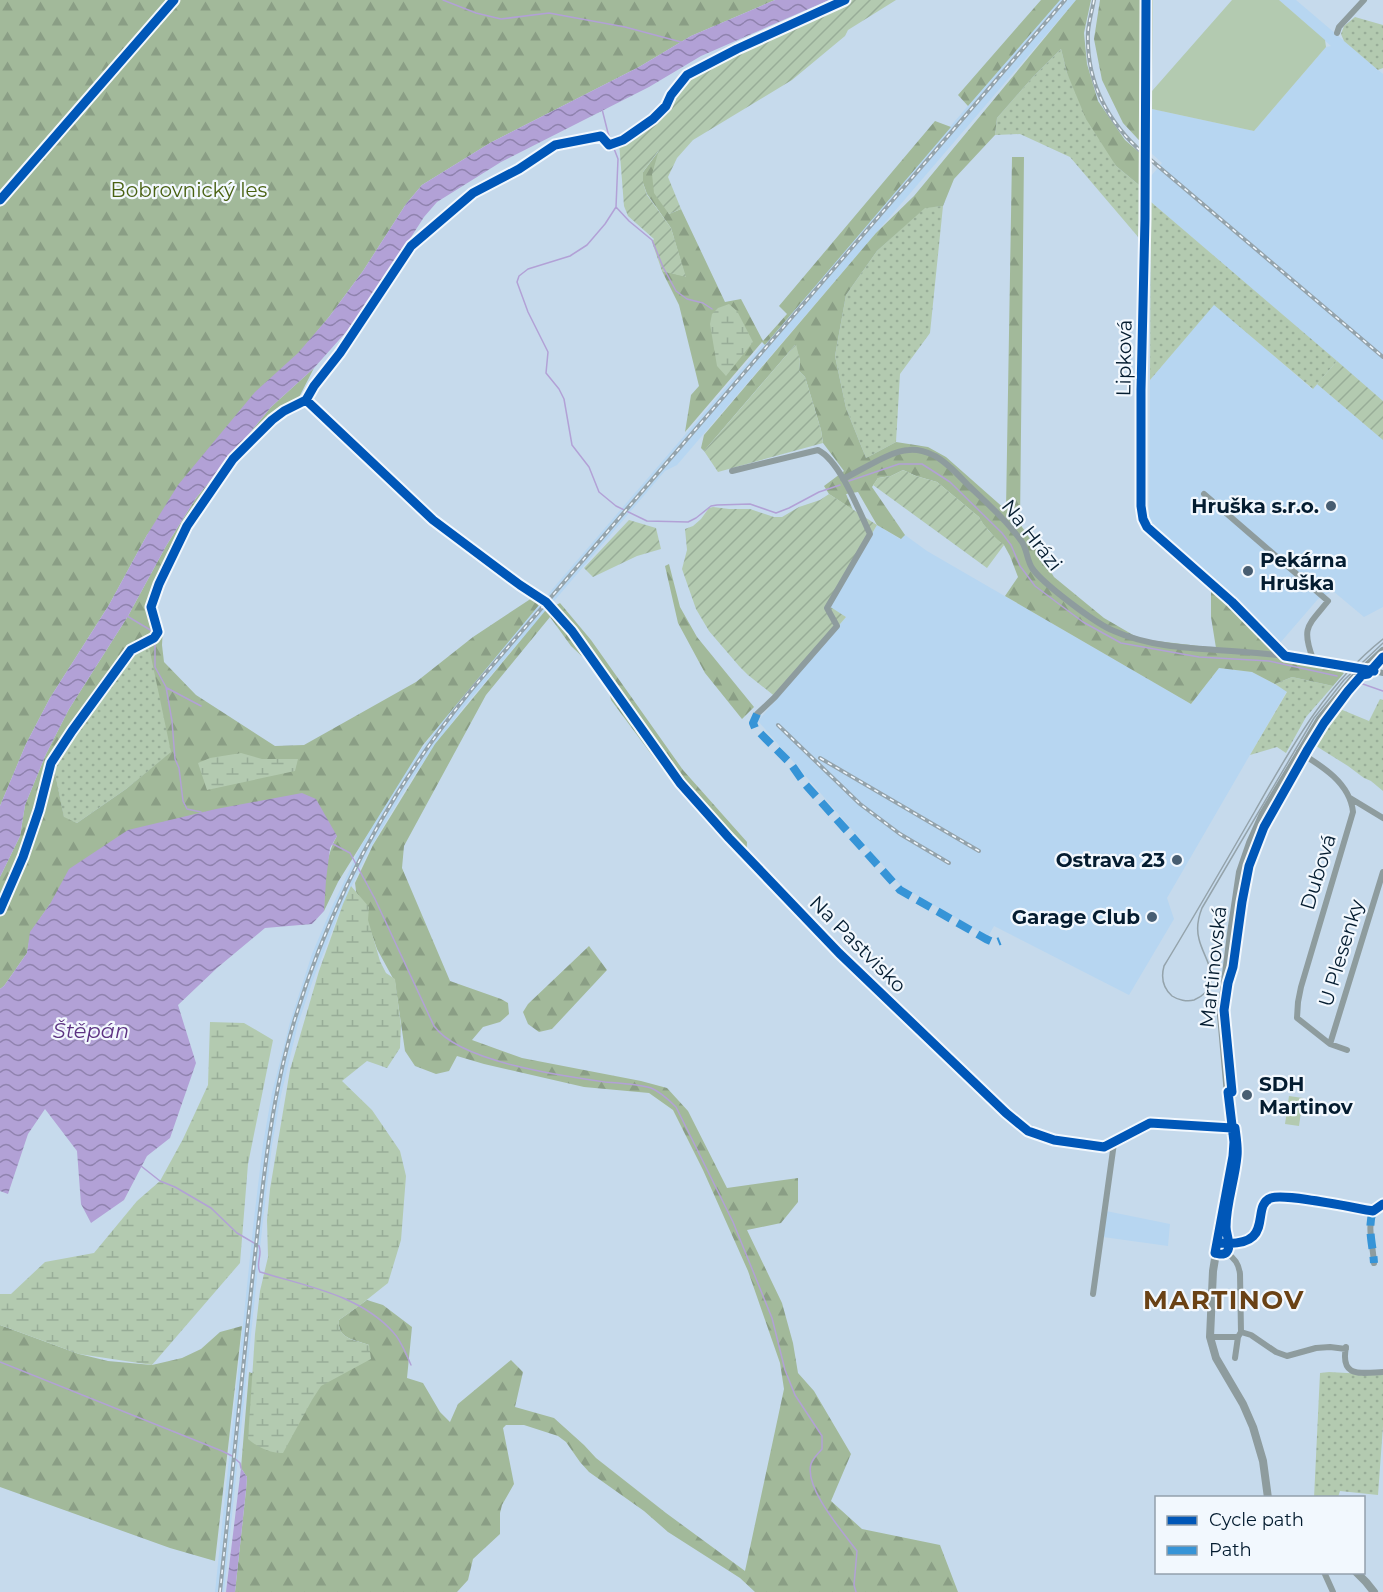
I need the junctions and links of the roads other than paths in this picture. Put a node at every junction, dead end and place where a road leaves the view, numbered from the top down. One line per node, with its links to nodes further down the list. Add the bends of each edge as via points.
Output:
1 (1146, 0): 9 (street, Lipková, via 1143,519)
2 (1365, 0): 3 (street)
3 (1337, 33)
4 (306, 400): 22 (street, Na Pastvisko, via 433,520 546,602 572,631 680,783 729,838 839,953 1006,1113 1028,1131 1054,1140 1104,1147)
5 (732, 471): 6 (street, via 818,450)
6 (843, 478): 9 (street, Na Hrázi, via 899,451 935,456 1011,527 1039,576 1114,631 1172,646); 13 (street, via 870,534 827,608 837,626)
7 (1204, 494): 10 (street, via 1328,601 1306,634)
8 (1383, 651): 11 (street, Martinovská)
9 (1285, 656): 10 (street, Na Hrázi)
10 (1312, 660): 11 (street, Na Hrázi)
11 (1362, 669): 12 (street, Na Hrázi); 14 (street, Martinovská, via 1333,701)
12 (1383, 673)
13 (757, 714)
14 (1299, 752): 15 (street, via 1336,778); 21 (street, Martinovská, via 1258,825 1238,884 1221,1015)
15 (1350, 798): 16 (street); 18 (street, Dubová, via 1352,818 1299,995 1297,1018)
16 (1383, 818)
17 (1383, 872): 19 (street, U Plesenky)
18 (1301, 1022): 19 (street, U Plesenky)
19 (1330, 1044): 20 (street, U Plesenky)
20 (1347, 1050)
21 (1232, 1128): 22 (street, Na Pastvisko, via 1150,1123); 25 (street, Martinovská, via 1233,1156)
22 (1114, 1143): 30 (street)
23 (1383, 1204): 24 (street)
24 (1373, 1211): 26 (street, via 1274,1197 1264,1204 1253,1237 1246,1243); 29 (street, via 1370,1230)
25 (1217, 1243): 26 (street); 27 (street, Martinovská)
26 (1228, 1244): 28 (street)
27 (1215, 1253): 28 (street); 32 (street, Martinovská)
28 (1226, 1253): 31 (street, via 1239,1265)
29 (1374, 1263)
30 (1093, 1294)
31 (1239, 1334): 32 (street); 33 (street); 34 (street, via 1251,1335 1287,1356 1316,1348 1346,1348 1344,1361 1352,1371)
32 (1210, 1337): 35 (street, Martinovská, via 1216,1358 1253,1427)
33 (1235, 1358)
34 (1383, 1372)
35 (1268, 1496)
36 (1325, 1574): 38 (street)
37 (1358, 1574): 39 (street)
38 (1333, 1592)
39 (1374, 1592)

